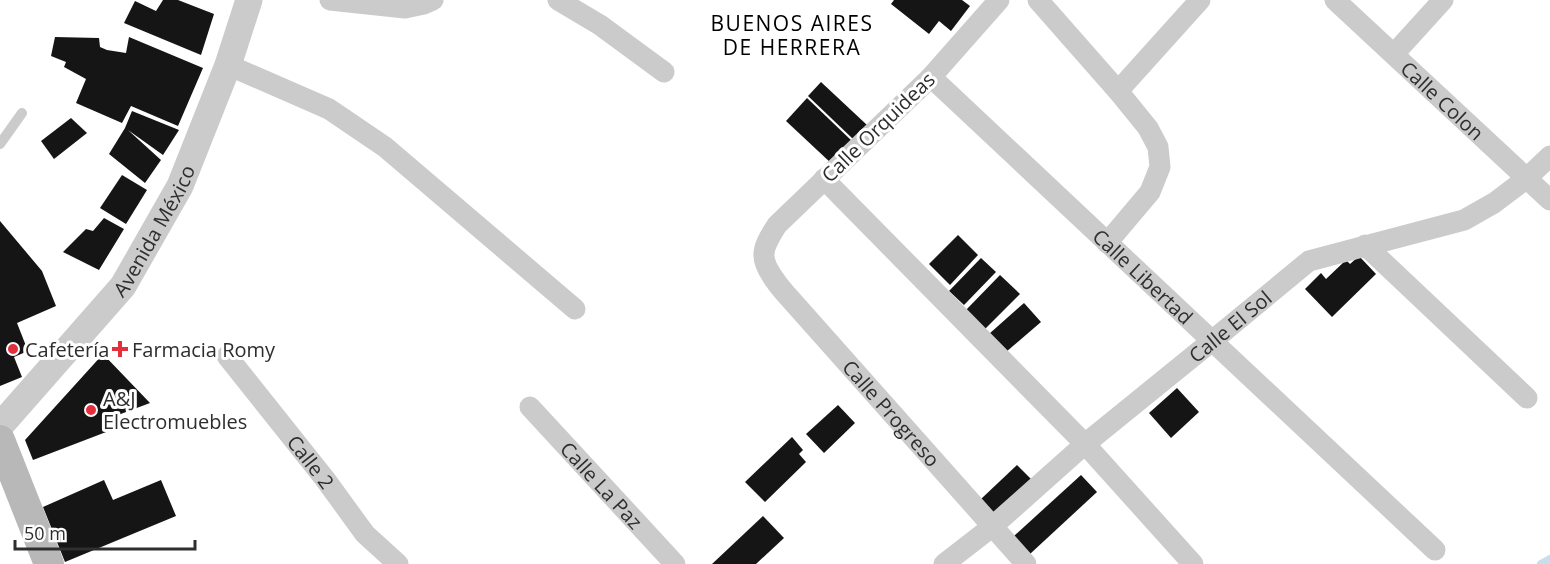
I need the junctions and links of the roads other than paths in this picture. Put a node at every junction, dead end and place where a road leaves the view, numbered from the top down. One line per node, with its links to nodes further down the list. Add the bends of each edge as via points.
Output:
1 (249, 0): 11 (street, Avenida México)
2 (330, 0): 3 (street, via 405,8)
3 (433, 0)
4 (558, 0): 12 (street)
5 (999, 0): 13 (street, Calle Orquideas)
6 (1038, 0): 14 (street)
7 (1200, 0): 14 (street)
8 (1335, 0): 10 (street, Calle Colon)
9 (1443, 0): 10 (street)
10 (1394, 54): 18 (street, Calle Colon)
11 (228, 65): 24 (street, via 329,109 385,147); 29 (street, Avenida México, via 180,186 123,286)
12 (664, 72)
13 (931, 77): 19 (street, Calle Orquideas); 21 (street, Calle Libertad)
14 (1118, 91): 21 (street, via 1148,128 1158,147 1161,167 1150,192)
15 (22, 113): 16 (lane)
16 (0, 144)
17 (1550, 156): 18 (street, Calle El Sol)
18 (1527, 178): 20 (street, Calle Colon); 22 (street, Calle El Sol, via 1464,220)
19 (824, 179): 23 (street, Calle Orquideas, via 777,225); 31 (street)
20 (1550, 200)
21 (1107, 243): 25 (street, Calle Libertad)
22 (1365, 245): 25 (street, Calle El Sol, via 1309,261); 27 (street)
23 (764, 256): 32 (street, Calle Progreso, via 771,275 785,293)
24 (575, 309)
25 (1212, 341): 31 (street, Calle El Sol); 33 (street, Calle Libertad)
26 (227, 356): 35 (street, Calle 2, via 364,534)
27 (1527, 398)
28 (530, 407): 36 (street, Calle La Paz)
29 (0, 426)
30 (0, 440): 34 (main road, via 10,476)
31 (1084, 444): 32 (street, Calle El Sol); 39 (street)
32 (993, 526): 37 (street, Calle El Sol); 38 (street, Calle Progreso)
33 (1435, 550)
34 (49, 564)
35 (398, 564)
36 (675, 564)
37 (944, 564)
38 (1026, 564)
39 (1193, 564)

